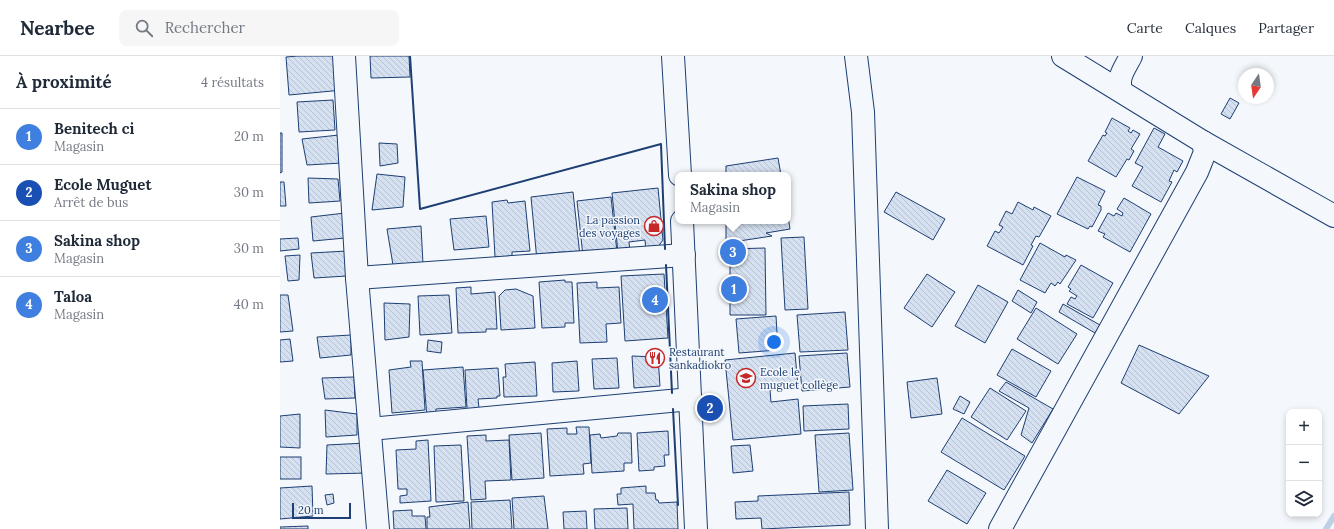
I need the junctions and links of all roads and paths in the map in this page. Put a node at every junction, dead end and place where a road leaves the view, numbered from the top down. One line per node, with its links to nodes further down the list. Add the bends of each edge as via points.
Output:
1 (344, 56): 12 (street)
2 (673, 56): 8 (street)
3 (856, 56): 17 (street, via 862,112)
4 (1064, 56): 6 (street)
5 (1131, 56): 6 (street, via 1120,75)
6 (1121, 90): 7 (street, via 1128,97)
7 (1203, 142): 9 (street); 18 (street, via 1205,152 1197,172)
8 (680, 172)
9 (1334, 216)
10 (682, 224): 11 (street)
11 (684, 255): 12 (street); 13 (street)
12 (357, 278): 14 (street)
13 (691, 399): 14 (street); 16 (street)
14 (370, 429): 15 (street)
15 (378, 529)
16 (696, 529)
17 (877, 529)
18 (1000, 529)

